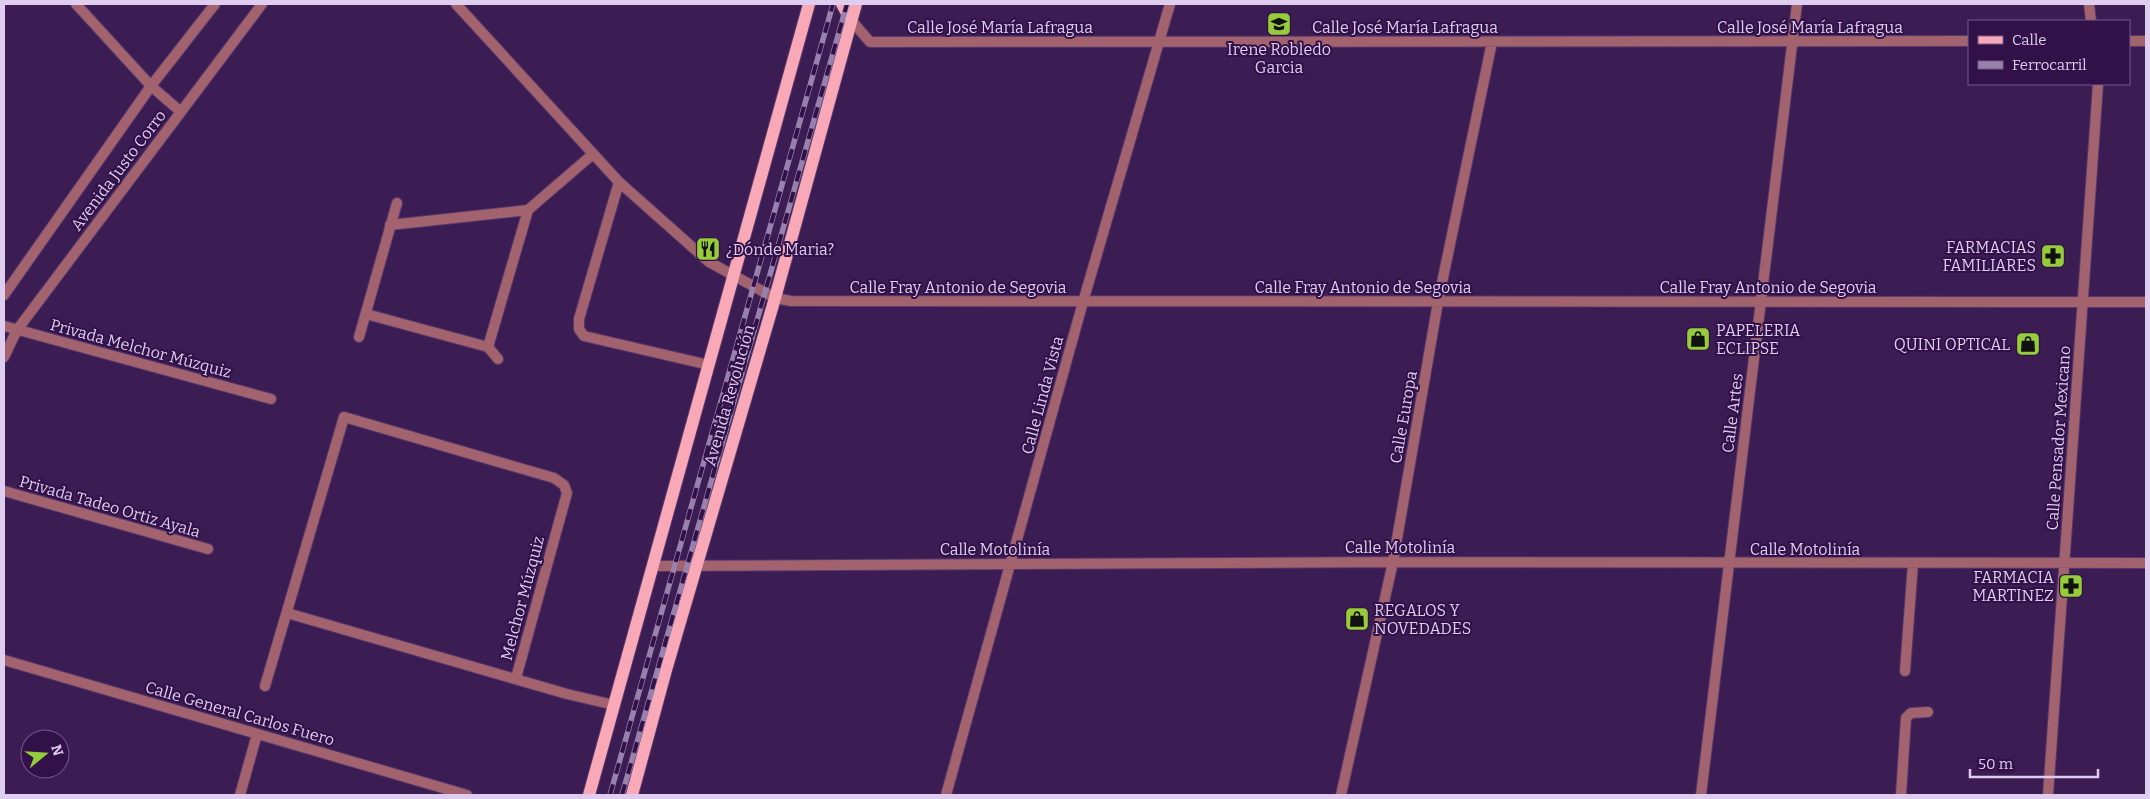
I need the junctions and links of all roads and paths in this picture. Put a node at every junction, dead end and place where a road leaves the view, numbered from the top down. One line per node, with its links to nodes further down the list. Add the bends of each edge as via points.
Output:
1 (215, 4): 20 (street, Avenida Justo Corro)
2 (262, 4): 21 (street, Avenida Justo Corro)
3 (456, 4): 22 (street, Calle Fray Antonio de Segovia)
4 (809, 4): 27 (main road, Avenida Revolución)
5 (842, 4): 11 (main road)
6 (856, 4): 11 (main road, Avenida Revolución)
7 (1170, 4): 16 (street, Calle Linda Vista)
8 (1797, 4): 18 (street, Calle Artes)
9 (2089, 4): 12 (street)
10 (81, 6): 20 (street)
11 (851, 20): 16 (street, Calle José María Lafragua, via 870,42); 29 (main road, Avenida Revolución)
12 (2091, 20)
13 (1968, 41): 18 (street, Calle José María Lafragua)
14 (2130, 41): 15 (street)
15 (2146, 41)
16 (1159, 42): 17 (street, Calle José María Lafragua); 30 (street, Calle Linda Vista)
17 (1492, 42): 18 (street, Calle José María Lafragua); 31 (street, Calle Europa)
18 (1792, 42): 32 (street, Calle Artes)
19 (2098, 85): 33 (street, Calle Pensador Mexicano)
20 (151, 86): 21 (street); 28 (street, Avenida Justo Corro)
21 (181, 112): 37 (street, Avenida Justo Corro)
22 (593, 154): 23 (street, Calle Fray Antonio de Segovia); 25 (street)
23 (619, 182): 27 (street, Calle Fray Antonio de Segovia, via 709,262); 42 (street, via 578,319 579,329 584,336)
24 (397, 203): 26 (street)
25 (528, 210): 26 (street); 39 (street)
26 (390, 225): 35 (street)
27 (734, 275): 29 (street, Calle Fray Antonio de Segovia); 42 (main road, Avenida Revolución)
28 (4, 295)
29 (775, 298): 30 (street, Calle Fray Antonio de Segovia, via 791,301); 53 (main road, Avenida Revolución)
30 (1083, 302): 31 (street, Calle Fray Antonio de Segovia); 49 (street, Calle Linda Vista)
31 (1438, 302): 32 (street, Calle Fray Antonio de Segovia); 46 (street, Calle Europa)
32 (1760, 302): 33 (street, Calle Fray Antonio de Segovia); 50 (street, Calle Artes)
33 (2083, 302): 34 (street, Calle Fray Antonio de Segovia); 47 (street, Calle Pensador Mexicano)
34 (2146, 302)
35 (366, 314): 38 (street); 39 (street)
36 (4, 326): 37 (street, Privada Melchor Múzquiz)
37 (17, 330): 40 (street, Avenida Justo Corro); 43 (street, Privada Melchor Múzquiz)
38 (359, 337)
39 (488, 347): 41 (street)
40 (4, 357)
41 (498, 359)
42 (709, 365): 52 (main road, Avenida Revolución)
43 (271, 399)
44 (4, 491): 45 (street, Privada Tadeo Ortiz Ayala)
45 (208, 549)
46 (1393, 562): 49 (street, Calle Motolinía); 50 (street, Calle Motolinía); 67 (street, Calle Europa)
47 (2065, 563): 48 (street, Calle Motolinía); 51 (street, Calle Motolinía); 70 (street, Calle Pensador Mexicano)
48 (2146, 563)
49 (1012, 564): 53 (street, Calle Motolinía); 66 (street, Calle Linda Vista)
50 (1730, 564): 51 (street, Calle Motolinía); 68 (street, Calle Artes)
51 (1913, 564): 56 (street)
52 (653, 566): 53 (street, Calle Motolinía); 59 (main road, Avenida Revolución)
53 (697, 566): 65 (main road, Avenida Revolución)
54 (287, 613): 57 (street); 57 (street, Melchor Múzquiz, via 344,417 554,478 564,485 567,493); 58 (street)
55 (4, 660): 61 (street, Calle General Carlos Fuero)
56 (1905, 670)
57 (516, 678): 59 (street, Melchor Múzquiz)
58 (265, 686)
59 (614, 705): 64 (main road, Avenida Revolución)
60 (1928, 712): 69 (street, via 1911,713 1906,718)
61 (257, 734): 62 (street); 63 (street, Calle General Carlos Fuero)
62 (240, 795)
63 (467, 795)
64 (589, 795)
65 (632, 795)
66 (946, 795)
67 (1341, 795)
68 (1701, 795)
69 (1901, 795)
70 (2048, 795)

